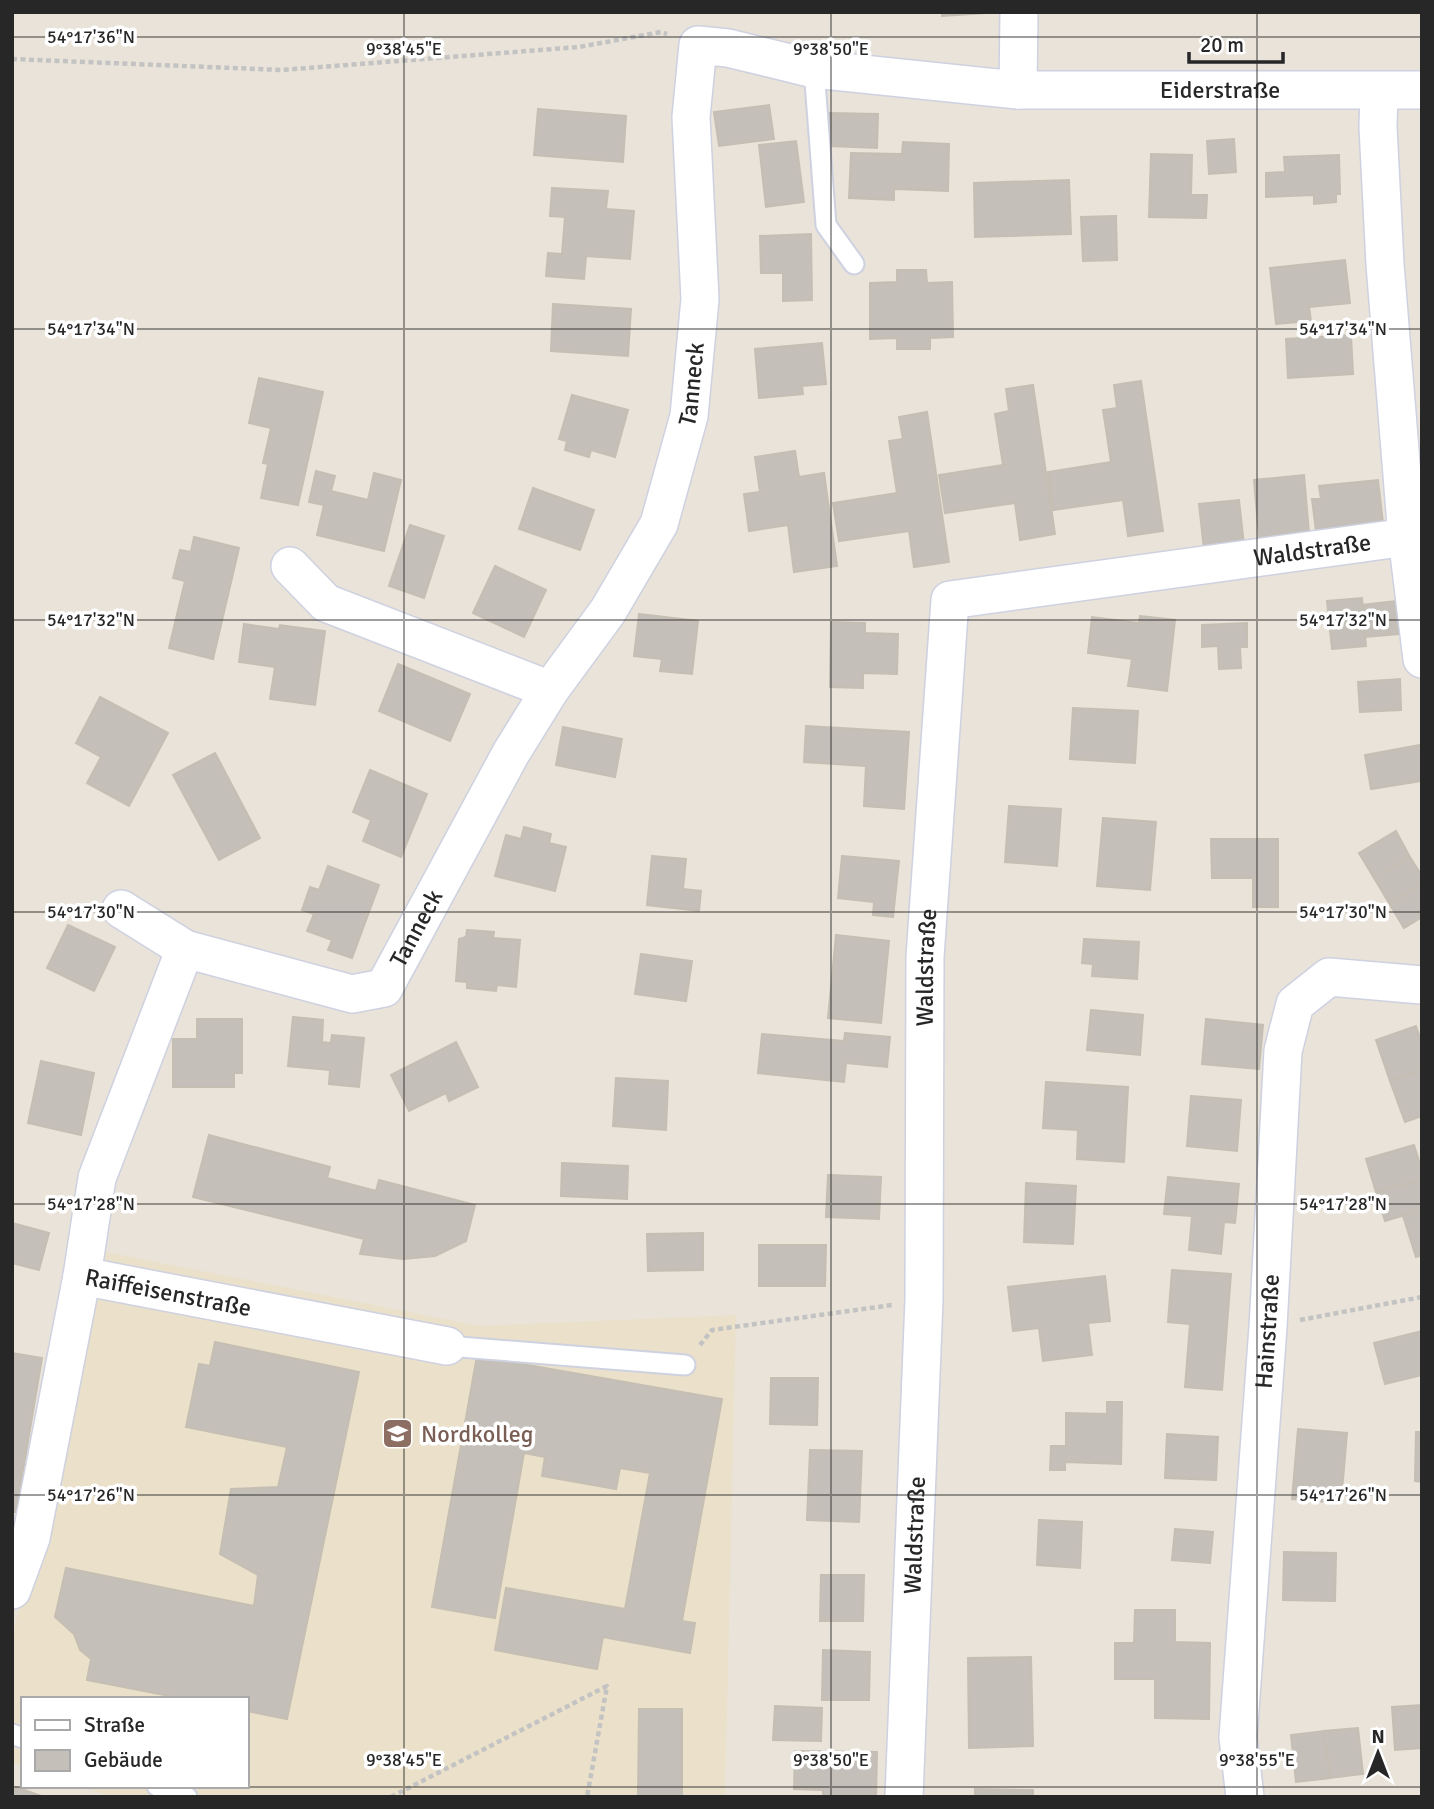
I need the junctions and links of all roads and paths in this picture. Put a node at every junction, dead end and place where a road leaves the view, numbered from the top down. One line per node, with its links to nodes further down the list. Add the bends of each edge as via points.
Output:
1 (1019, 12): 5 (street)
2 (698, 45): 3 (path, via 661,32 579,47 282,70); 4 (street, Eiderstraße); 12 (street, Tanneck, via 691,117 700,299 689,416 659,524 608,611)
3 (12, 59)
4 (814, 69): 5 (street, Eiderstraße); 8 (lane, via 826,225)
5 (1018, 90): 7 (street, Eiderstraße)
6 (1422, 90): 7 (street, Eiderstraße)
7 (1379, 91): 9 (street, Waldstraße, via 1385,264)
8 (853, 264)
9 (1407, 537): 11 (street, Waldstraße); 18 (street, Waldstraße, via 950,600 925,957)
10 (290, 566): 12 (street, via 326,603)
11 (1422, 659)
12 (550, 690): 14 (street, Tanneck, via 384,988 352,994)
13 (121, 909): 14 (street, Tanneck)
14 (185, 949): 16 (street, via 97,1178)
15 (1422, 985): 19 (street, Hainstraße, via 1329,977 1295,1004 1283,1051)
16 (82, 1276): 20 (street, Raiffeisenstraße); 22 (street, Raiffeisenstraße, via 31,1538)
17 (1422, 1297): 19 (path)
18 (924, 1300): 21 (path, via 712,1330); 27 (street, Waldstraße)
19 (1269, 1326): 28 (street, Hainstraße, via 1238,1737)
20 (447, 1346): 21 (lane)
21 (685, 1365)
22 (12, 1590)
23 (163, 1788): 24 (lane)
24 (187, 1797)
25 (391, 1797): 26 (path, via 607,1686)
26 (587, 1797)
27 (904, 1797)
28 (1245, 1797)

